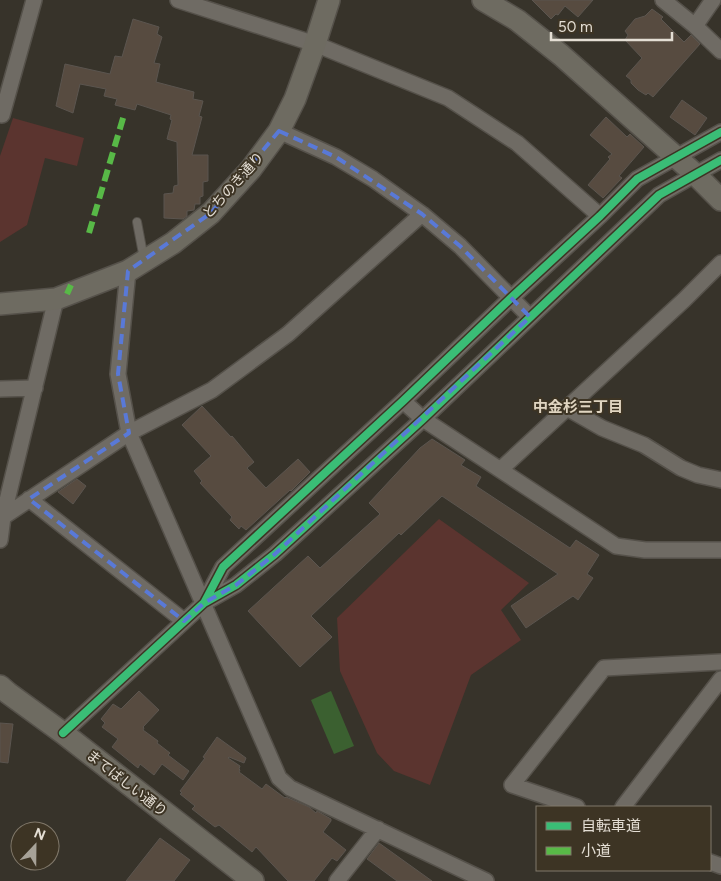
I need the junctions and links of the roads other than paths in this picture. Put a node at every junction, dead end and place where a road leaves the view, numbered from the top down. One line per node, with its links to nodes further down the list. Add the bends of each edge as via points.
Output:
1 (34, 0): 11 (street)
2 (178, 0): 7 (street)
3 (329, 0): 9 (street, とちのき通り)
4 (483, 0): 14 (street, via 517,20 561,54)
5 (663, 0): 8 (street)
6 (713, 0): 8 (street)
7 (218, 6): 9 (street)
8 (695, 26): 10 (street)
9 (315, 44): 12 (street, とちのき通り, via 295,99); 19 (street, via 448,98 517,144)
10 (721, 50)
11 (0, 114)
12 (279, 131): 18 (street, via 336,157); 22 (street, とちのき通り, via 211,214)
13 (721, 132): 14 (street)
14 (676, 157): 16 (street); 19 (street, via 637,179)
15 (721, 160): 16 (street)
16 (695, 174): 17 (street); 26 (street, via 659,195)
17 (721, 200)
18 (422, 214): 23 (street, via 460,246); 32 (street, via 288,334 212,390)
19 (600, 216): 23 (street)
20 (137, 222): 22 (lane)
21 (721, 263): 30 (street)
22 (136, 266): 24 (street, とちのき通り); 32 (street, via 118,374)
23 (511, 298): 26 (street); 29 (street)
24 (56, 299): 25 (street, とちのき通り); 27 (street)
25 (0, 304)
26 (530, 318): 31 (street)
27 (35, 388): 28 (street); 36 (street)
28 (0, 389)
29 (403, 401): 31 (street); 39 (street, via 223,567)
30 (567, 408): 33 (street); 34 (street, via 681,468)
31 (423, 419): 33 (street); 39 (street, via 275,554 236,585)
32 (129, 433): 35 (street); 39 (street)
33 (501, 469): 38 (street, via 616,546 645,550)
34 (721, 480)
35 (29, 500): 36 (street); 40 (street)
36 (2, 516): 37 (street)
37 (0, 540)
38 (721, 550)
39 (204, 603): 40 (street); 47 (street, via 279,778 290,788)
40 (184, 621): 44 (street)
41 (721, 662): 45 (street, via 604,668 512,785)
42 (721, 679): 46 (street)
43 (0, 686): 44 (street, まてばしい通り)
44 (63, 733): 48 (street, まてばしい通り)
45 (574, 806)
46 (624, 806)
47 (378, 829): 49 (street); 50 (street)
48 (253, 881)
49 (337, 881)
50 (486, 881)

